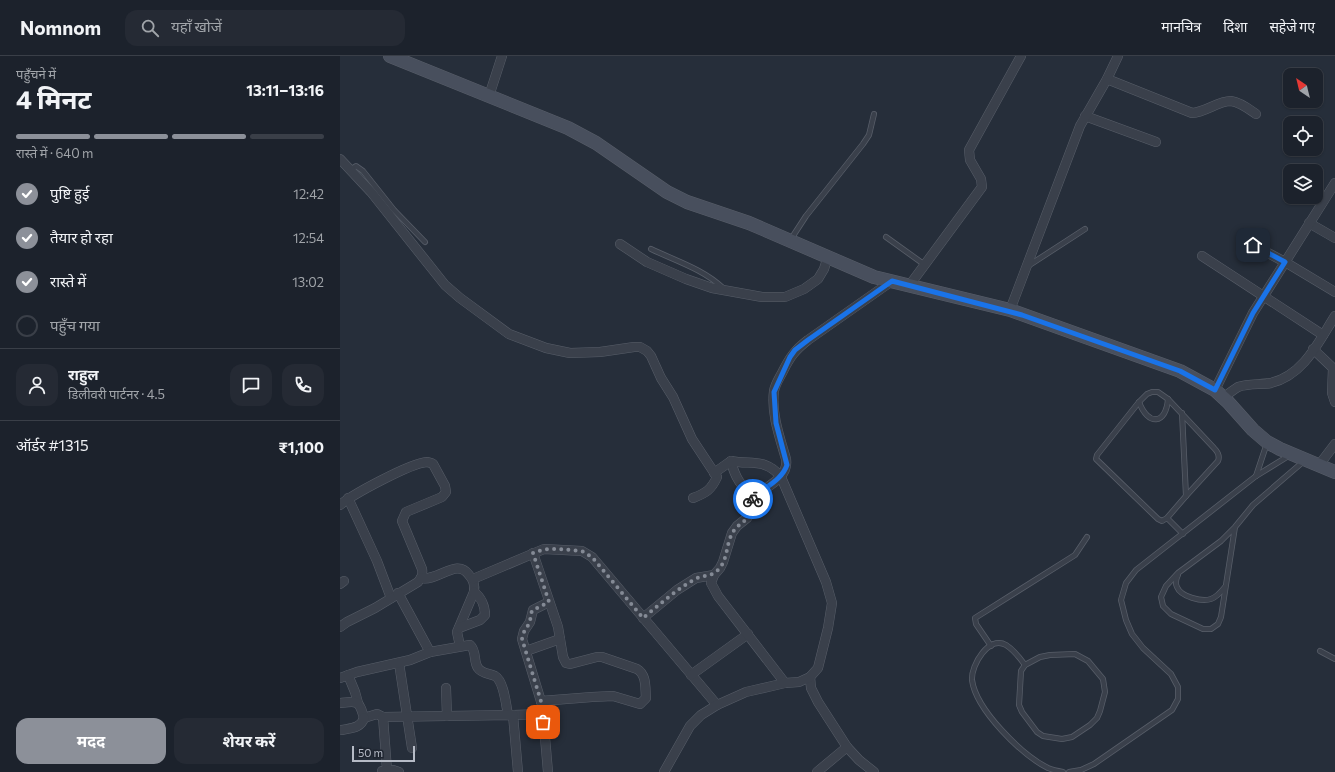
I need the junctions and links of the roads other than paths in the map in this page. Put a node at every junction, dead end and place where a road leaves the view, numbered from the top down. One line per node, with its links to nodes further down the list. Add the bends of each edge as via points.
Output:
1 (390, 56): 5 (street)
2 (502, 56): 7 (street)
3 (1022, 56): 28 (street, via 969,150 970,160 981,179 982,187)
4 (1118, 56): 6 (street)
5 (406, 60): 7 (street)
6 (1107, 79): 9 (street, via 1192,113 1199,113 1231,101); 10 (street)
7 (489, 96): 20 (street, via 575,131 667,192 687,202)
8 (874, 114): 20 (lane, via 869,135 863,144)
9 (1256, 114)
10 (1085, 116): 11 (street); 29 (street)
11 (1156, 142)
12 (340, 159): 13 (street)
13 (350, 170): 21 (lane, via 356,166 363,170 394,210); 51 (street, via 371,192 445,285 509,334 546,348 570,353 634,347 647,351 673,397 692,439)
14 (1335, 183): 15 (street)
15 (1332, 194): 16 (street)
16 (1309, 223): 19 (street); 27 (street)
17 (1085, 229): 29 (lane)
18 (886, 237): 28 (lane)
19 (1335, 238)
20 (790, 240): 25 (street)
21 (425, 242)
22 (620, 244): 32 (street, via 658,267 712,288)
23 (1253, 245): 27 (street)
24 (651, 249): 32 (lane, via 713,278)
25 (828, 256): 30 (street, via 874,277); 32 (street, via 818,279 785,297 762,297)
26 (1202, 256): 34 (street)
27 (1285, 262): 33 (street); 34 (street)
28 (925, 265): 31 (street)
29 (1026, 267): 35 (street)
30 (892, 281): 31 (street); 53 (street, via 808,340 790,357 774,392 776,423 787,465)
31 (909, 286): 35 (street)
32 (724, 289)
33 (1335, 292)
34 (1264, 295): 37 (street); 39 (street, via 1253,313)
35 (1010, 310): 39 (street, via 1180,371)
36 (1335, 316): 37 (street)
37 (1323, 335): 38 (street)
38 (1313, 350): 39 (street, via 1302,366 1279,380 1240,386); 42 (street, via 1333,368 1332,393)
39 (1219, 394): 44 (street)
40 (1168, 399): 41 (lane, via 1158,392 1152,392); 41 (lane, via 1167,408 1157,419 1149,418); 43 (lane)
41 (1138, 402): 59 (lane, via 1096,459 1158,519)
42 (1335, 402)
43 (1182, 413): 54 (lane); 54 (lane, via 1218,452 1219,457)
44 (1268, 442): 46 (street); 52 (lane)
45 (1335, 444): 49 (street)
46 (1291, 454): 47 (street); 52 (lane)
47 (1306, 460): 49 (street); 60 (lane, via 1253,505)
48 (730, 461): 51 (street); 53 (street, via 743,464 755,462 768,466); 55 (street, via 734,475)
49 (1319, 465): 50 (street)
50 (1335, 472)
51 (714, 473): 57 (street, via 717,477 712,487)
52 (1256, 476): 61 (lane)
53 (781, 477): 55 (street); 87 (street, via 826,582 832,603 818,668)
54 (1186, 496): 59 (lane)
55 (754, 497): 65 (street, via 752,510 732,533 723,562)
56 (348, 498): 58 (street); 66 (street, via 411,466 427,462 433,464 446,492 442,497 406,512 402,521 422,569); 70 (street)
57 (693, 498)
58 (340, 505)
59 (1167, 518): 61 (lane)
60 (1235, 527): 64 (lane, via 1221,541); 68 (lane)
61 (1183, 534): 111 (lane, via 1136,570 1126,582 1121,600 1132,634 1171,674 1178,687 1178,699 1172,710 1094,764)
62 (1087, 537): 78 (lane, via 1075,554 975,618 976,624)
63 (533, 553): 67 (street); 71 (street); 72 (street, via 551,548 587,553)
64 (1178, 573): 68 (lane, via 1177,588 1182,594 1203,601 1219,595); 68 (lane, via 1166,586 1161,597 1164,606 1171,614 1203,629 1211,629 1218,624)
65 (714, 574): 72 (street, via 696,578); 75 (street, via 711,583 718,596)
66 (421, 578): 67 (street, via 427,579 460,568); 70 (street)
67 (473, 579): 69 (street)
68 (1225, 587)
69 (474, 592): 74 (street); 74 (street, via 481,599 486,615)
70 (395, 595): 73 (street); 81 (street)
71 (549, 602): 76 (street); 80 (street, via 531,613 530,622 522,635)
72 (643, 618): 85 (street)
73 (340, 627)
74 (459, 628): 77 (street, via 457,635)
75 (748, 634): 85 (street); 88 (street)
76 (560, 639): 80 (street); 90 (street, via 566,663 608,658 641,672 645,679 646,698 640,704 613,696)
77 (460, 646): 81 (street); 96 (street, via 473,647 479,670 496,677 501,683)
78 (991, 646): 84 (lane, via 996,643 1006,644); 110 (lane, via 984,650 976,661 972,680 979,702 1007,738 1049,768)
79 (1320, 650): 82 (lane)
80 (526, 651): 90 (street)
81 (430, 652): 83 (street)
82 (1335, 659)
83 (399, 663): 86 (street); 95 (street)
84 (1025, 665): 84 (lane, via 1050,655 1082,656 1103,679 1105,685 1097,718 1072,737 1062,739 1043,736 1037,732 1019,705 1021,676)
85 (691, 675): 93 (street)
86 (344, 677): 91 (street, via 355,692)
87 (810, 677): 88 (street, via 799,682); 101 (street, via 811,688 818,702)
88 (785, 683): 93 (street, via 746,692)
89 (446, 688): 98 (street)
90 (541, 701): 94 (street)
91 (358, 703): 92 (street, via 353,701); 99 (street)
92 (340, 704)
93 (717, 705): 107 (street, via 690,726)
94 (543, 714): 96 (street); 106 (street)
95 (407, 715): 97 (street); 98 (street); 102 (street)
96 (511, 715): 98 (street); 105 (street)
97 (383, 716): 99 (street, via 377,714); 103 (street)
98 (447, 716)
99 (364, 718): 100 (street, via 357,727)
100 (342, 730)
101 (847, 747): 108 (street); 109 (street)
102 (412, 748)
103 (384, 771): 104 (street)
104 (399, 772)
105 (518, 772)
106 (548, 772)
107 (664, 772)
108 (818, 772)
109 (874, 772)
110 (1063, 772)
111 (1069, 772)

